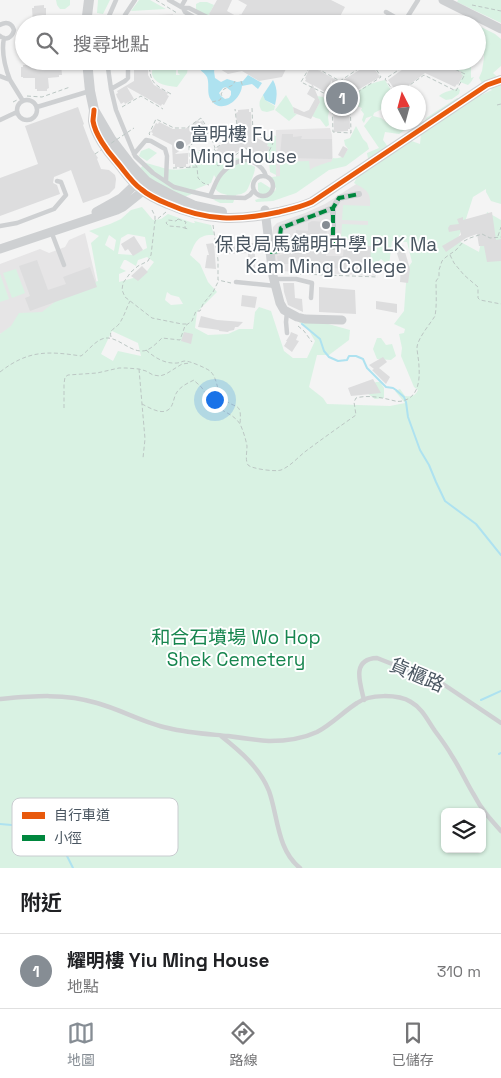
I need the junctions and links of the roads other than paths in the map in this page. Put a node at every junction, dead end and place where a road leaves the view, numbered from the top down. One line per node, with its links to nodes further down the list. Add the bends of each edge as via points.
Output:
1 (88, 0): 10 (street)
2 (116, 0): 11 (lane)
3 (135, 0): 12 (lane)
4 (168, 0): 8 (lane)
5 (185, 0): 8 (lane)
6 (418, 0): 16 (lane)
7 (443, 0): 17 (street)
8 (182, 8): 13 (lane); 14 (lane)
9 (386, 12): 15 (lane)
10 (87, 15)
11 (108, 15)
12 (125, 15)
13 (190, 15)
14 (203, 15)
15 (391, 15)
16 (409, 15)
17 (473, 15)
18 (486, 22): 20 (street)
19 (0, 25): 21 (lane, via 10,24 14,30 8,38)
20 (501, 29)
21 (2, 37): 27 (lane, via 4,65)
22 (88, 70): 30 (street)
23 (108, 70): 29 (lane)
24 (128, 70): 29 (lane, via 126,81)
25 (501, 72): 28 (street)
26 (0, 76): 27 (lane)
27 (10, 80): 31 (lane)
28 (498, 81): 44 (street, via 342,182 302,201)
29 (111, 89): 35 (lane)
30 (90, 91): 32 (lane); 39 (street, via 94,110)
31 (22, 100): 32 (lane, via 29,100); 33 (lane)
32 (37, 107): 33 (lane, via 37,113 30,120 24,120)
33 (17, 112): 34 (lane)
34 (0, 120)
35 (134, 154): 38 (lane); 38 (lane, via 146,140 165,149)
36 (266, 176): 40 (lane, via 255,180); 40 (lane, via 273,185 270,194 261,196); 42 (lane, via 250,159 242,160 219,177)
37 (57, 180): 45 (lane, via 66,195 54,209 17,224)
38 (166, 181): 42 (lane, via 174,187)
39 (143, 184): 44 (street, via 207,210); 46 (street, via 123,207)
40 (254, 190): 42 (lane, via 245,198)
41 (359, 194): 43 (street, via 339,198)
42 (210, 196)
43 (333, 208): 47 (street); 49 (street, via 281,228 278,251)
44 (265, 212): 49 (street)
45 (0, 226)
46 (51, 231): 48 (street); 50 (lane)
47 (333, 247)
48 (0, 249)
49 (270, 252): 52 (street)
50 (64, 265)
51 (236, 283): 52 (lane)
52 (275, 283): 53 (lane, via 296,279 312,283); 54 (street, via 280,302)
53 (312, 298)
54 (288, 312): 55 (street, via 297,317); 56 (lane)
55 (342, 320)
56 (287, 333)
57 (0, 699): 60 (lane, via 77,698 154,724)
58 (364, 700): 59 (lane, 貨櫃路, via 360,669 366,660 377,658 442,684); 60 (lane, via 358,701 330,725 302,738 269,741); 61 (lane, via 385,696 401,698 420,710 452,756 474,797)
59 (501, 723)
60 (220, 736): 62 (lane, via 249,760 264,781 288,855)
61 (501, 832)
62 (300, 868)

